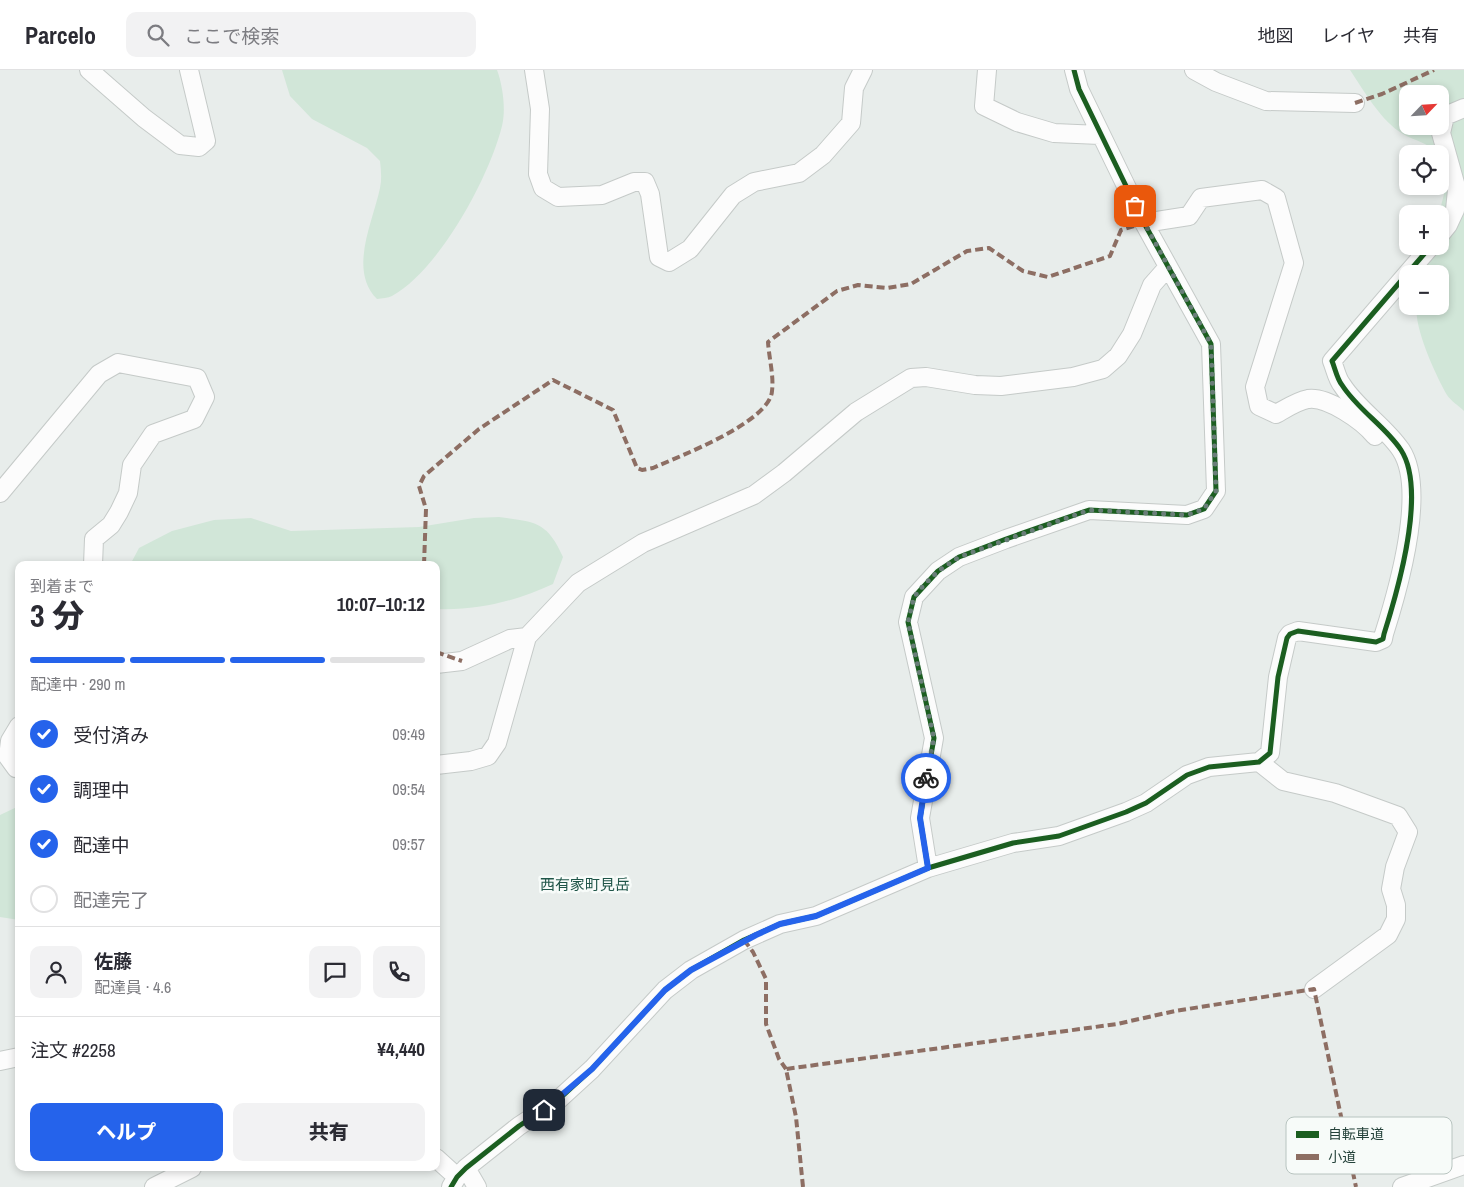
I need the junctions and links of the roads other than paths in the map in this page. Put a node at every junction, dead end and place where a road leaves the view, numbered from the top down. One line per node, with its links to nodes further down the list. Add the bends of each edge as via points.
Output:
1 (89, 70): 2 (street, via 180,145 199,147 206,141)
2 (189, 70)
3 (534, 70): 4 (street, via 540,109 538,174 543,188 558,197 602,195 634,182 645,182 650,194 659,257 669,262 690,250 733,195 754,182 799,173 823,155 851,123 854,88)
4 (863, 70)
5 (987, 70): 10 (street, via 984,106 1017,122 1054,133)
6 (1074, 70): 10 (street, via 1079,90)
7 (1194, 70): 8 (street, via 1216,82 1266,100)
8 (1355, 103)
9 (1464, 108): 12 (street, via 1445,116 1441,133 1456,190 1455,210)
10 (1100, 135): 11 (street)
11 (1144, 223): 14 (street); 15 (street, via 1189,216 1200,198 1262,190 1276,198 1294,263 1255,387 1260,406 1276,414 1309,399 1332,404 1368,428)
12 (1449, 223)
13 (1423, 255): 15 (street, via 1332,361 1341,385 1402,451)
14 (1167, 268): 18 (street, via 1152,285 1132,334 1118,356 1103,369 1002,386 911,378 856,412 754,495 642,543 578,583); 24 (street, via 1211,344 1216,491 1204,509 1187,515 1089,510 1024,532 959,557 938,571 914,597 908,622 934,738 920,818)
15 (1411, 481): 21 (street, via 1411,506 1399,585 1382,639 1376,642 1298,631 1286,638 1278,677 1270,753)
16 (0, 492): 17 (street, via 99,374 118,363 197,378 205,397 194,419 153,434 132,466 128,493 119,512 111,525 94,539)
17 (93, 561)
18 (527, 637): 19 (street, via 510,639 462,661); 22 (street, via 497,743 488,756)
19 (440, 664)
20 (15, 733): 23 (street, via 10,741 8,757)
21 (1259, 762): 24 (street, via 1209,767 1187,775 1146,803 1126,812 1059,836 1013,843); 25 (street, via 1283,781 1335,792 1398,816 1408,832 1395,867 1391,889 1396,919 1388,935)
22 (440, 765)
23 (15, 767)
24 (928, 868): 33 (street, via 816,916 744,940 691,970 665,990 592,1069 557,1101 519,1126)
25 (1314, 989)
26 (15, 1058): 27 (street)
27 (0, 1061)
28 (440, 1161): 33 (street)
29 (1464, 1165): 30 (street)
30 (1452, 1169)
31 (186, 1171): 34 (street)
32 (1439, 1174): 36 (street)
33 (458, 1177): 35 (street)
34 (154, 1187)
35 (477, 1187)
36 (1402, 1187)

